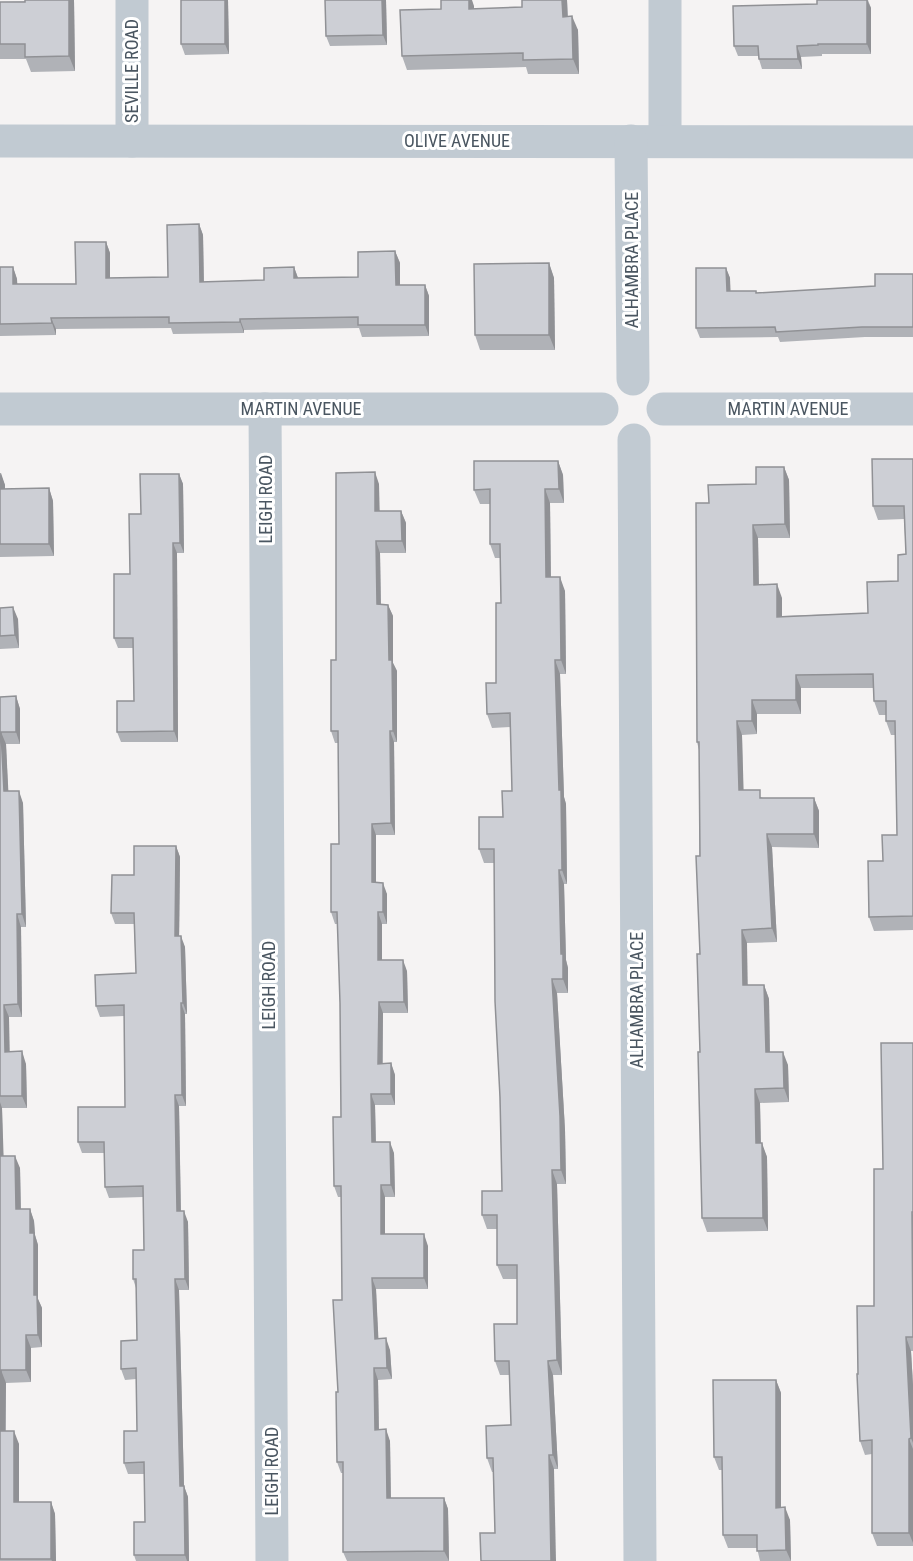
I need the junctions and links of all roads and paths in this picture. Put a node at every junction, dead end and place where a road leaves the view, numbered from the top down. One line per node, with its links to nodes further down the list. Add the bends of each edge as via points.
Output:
1 (132, 0): 4 (street, SEVILLE ROAD)
2 (665, 0): 6 (street)
3 (0, 141): 4 (street, OLIVE AVENUE)
4 (132, 141): 5 (street, OLIVE AVENUE)
5 (632, 141): 6 (street, OLIVE AVENUE); 8 (street, ALHAMBRA PLACE)
6 (665, 141): 7 (street, OLIVE AVENUE)
7 (913, 142)
8 (633, 379): 11 (street, via 615,384); 12 (street, via 657,392)
9 (0, 409): 10 (street, MARTIN AVENUE)
10 (265, 409): 11 (street, MARTIN AVENUE); 15 (street, LEIGH ROAD)
11 (603, 409): 14 (street, via 611,431)
12 (663, 409): 13 (street, MARTIN AVENUE); 14 (street, via 657,427)
13 (913, 409)
14 (634, 440): 16 (street, ALHAMBRA PLACE)
15 (272, 1561)
16 (640, 1561)

